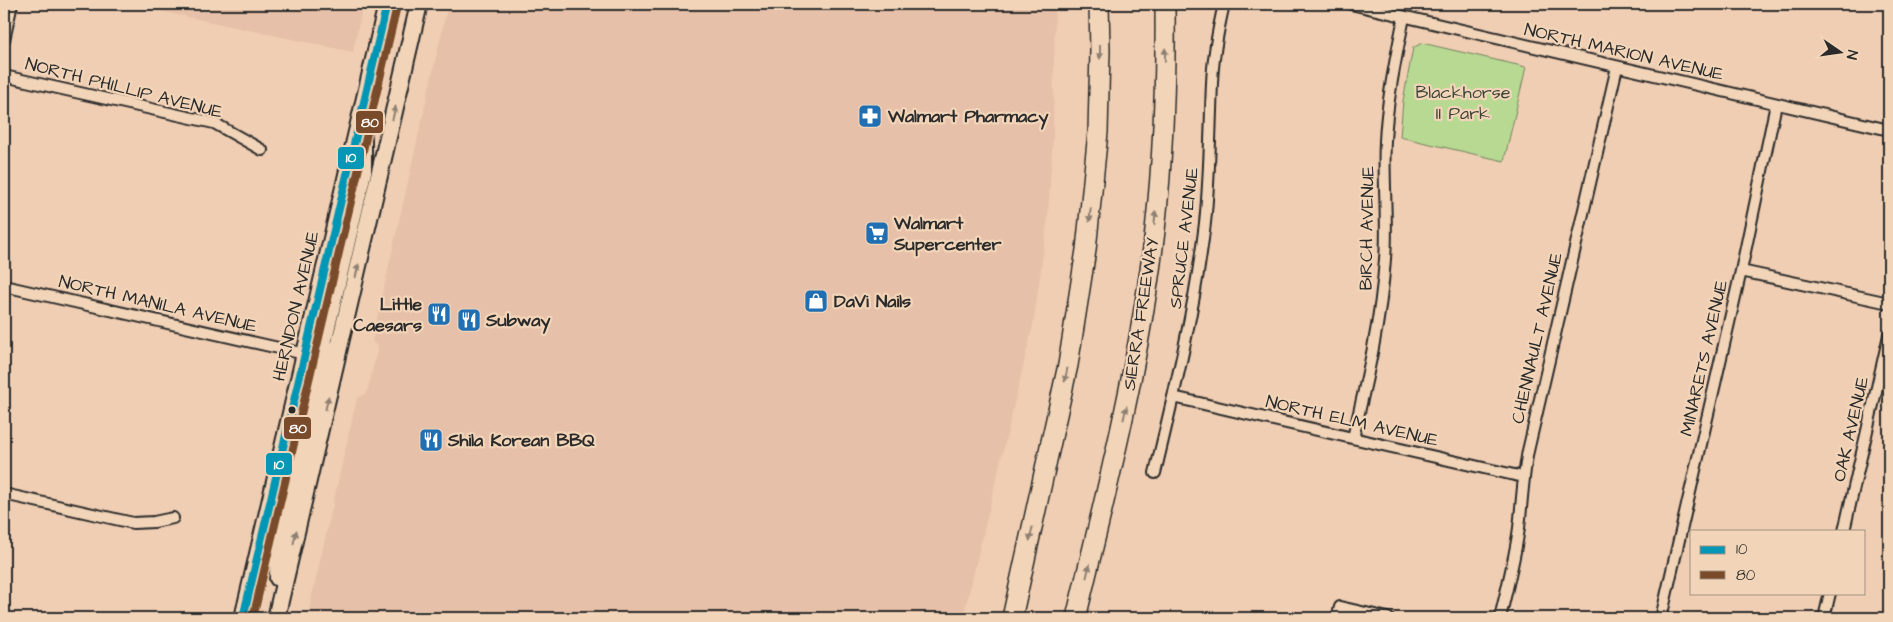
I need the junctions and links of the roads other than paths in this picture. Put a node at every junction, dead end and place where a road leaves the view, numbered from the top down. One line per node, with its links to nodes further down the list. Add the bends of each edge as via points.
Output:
1 (12, 4): 9 (street)
2 (387, 4): 13 (main road, HERNDON AVENUE)
3 (419, 4): 21 (main road, one-way to 3)
4 (1099, 4): 32 (highway, one-way to 32, via 1098,132 1086,250 1068,366)
5 (1165, 4): 33 (highway, SIERRA FREEWAY, one-way to 5, via 1128,396 1147,288 1159,179)
6 (1224, 4): 22 (street, SPRUCE AVENUE, via 1212,82 1210,173 1200,261)
7 (1351, 4): 8 (street, NORTH MARION AVENUE)
8 (1404, 17): 10 (street, NORTH MARION AVENUE); 23 (street, BIRCH AVENUE, via 1391,83 1385,142 1386,257 1382,302)
9 (4, 40)
10 (1617, 67): 12 (street, NORTH MARION AVENUE); 25 (street, CHENNAULT AVENUE)
11 (4, 76): 15 (street, NORTH PHILLIP AVENUE, via 214,123)
12 (1776, 104): 14 (street, NORTH MARION AVENUE); 16 (street, MINARETS AVENUE)
13 (363, 107): 20 (main road, HERNDON AVENUE); 21 (main road, via 363,172 324,339 324,355)
14 (1889, 130)
15 (262, 150)
16 (1741, 270): 18 (street); 37 (street, MINARETS AVENUE)
17 (4, 286): 20 (street, NORTH MANILA AVENUE)
18 (1889, 303)
19 (1889, 335): 28 (street, OAK AVENUE)
20 (305, 354): 30 (main road, via 312,357 318,370 279,539); 31 (main road, HERNDON AVENUE)
21 (334, 370): 30 (main road, one-way to 21)
22 (1173, 397): 23 (street, NORTH ELM AVENUE); 24 (street, SPRUCE AVENUE)
23 (1353, 438): 25 (street, NORTH ELM AVENUE)
24 (1155, 473)
25 (1523, 477): 36 (street, CHENNAULT AVENUE, via 1515,555)
26 (4, 494): 27 (street, via 133,522)
27 (173, 518)
28 (1844, 530)
29 (1830, 594): 38 (street)
30 (277, 613)
31 (243, 618)
32 (1012, 618)
33 (1076, 618)
34 (1337, 618): 35 (street, via 1340,607)
35 (1388, 618)
36 (1500, 618)
37 (1661, 618)
38 (1824, 618)

